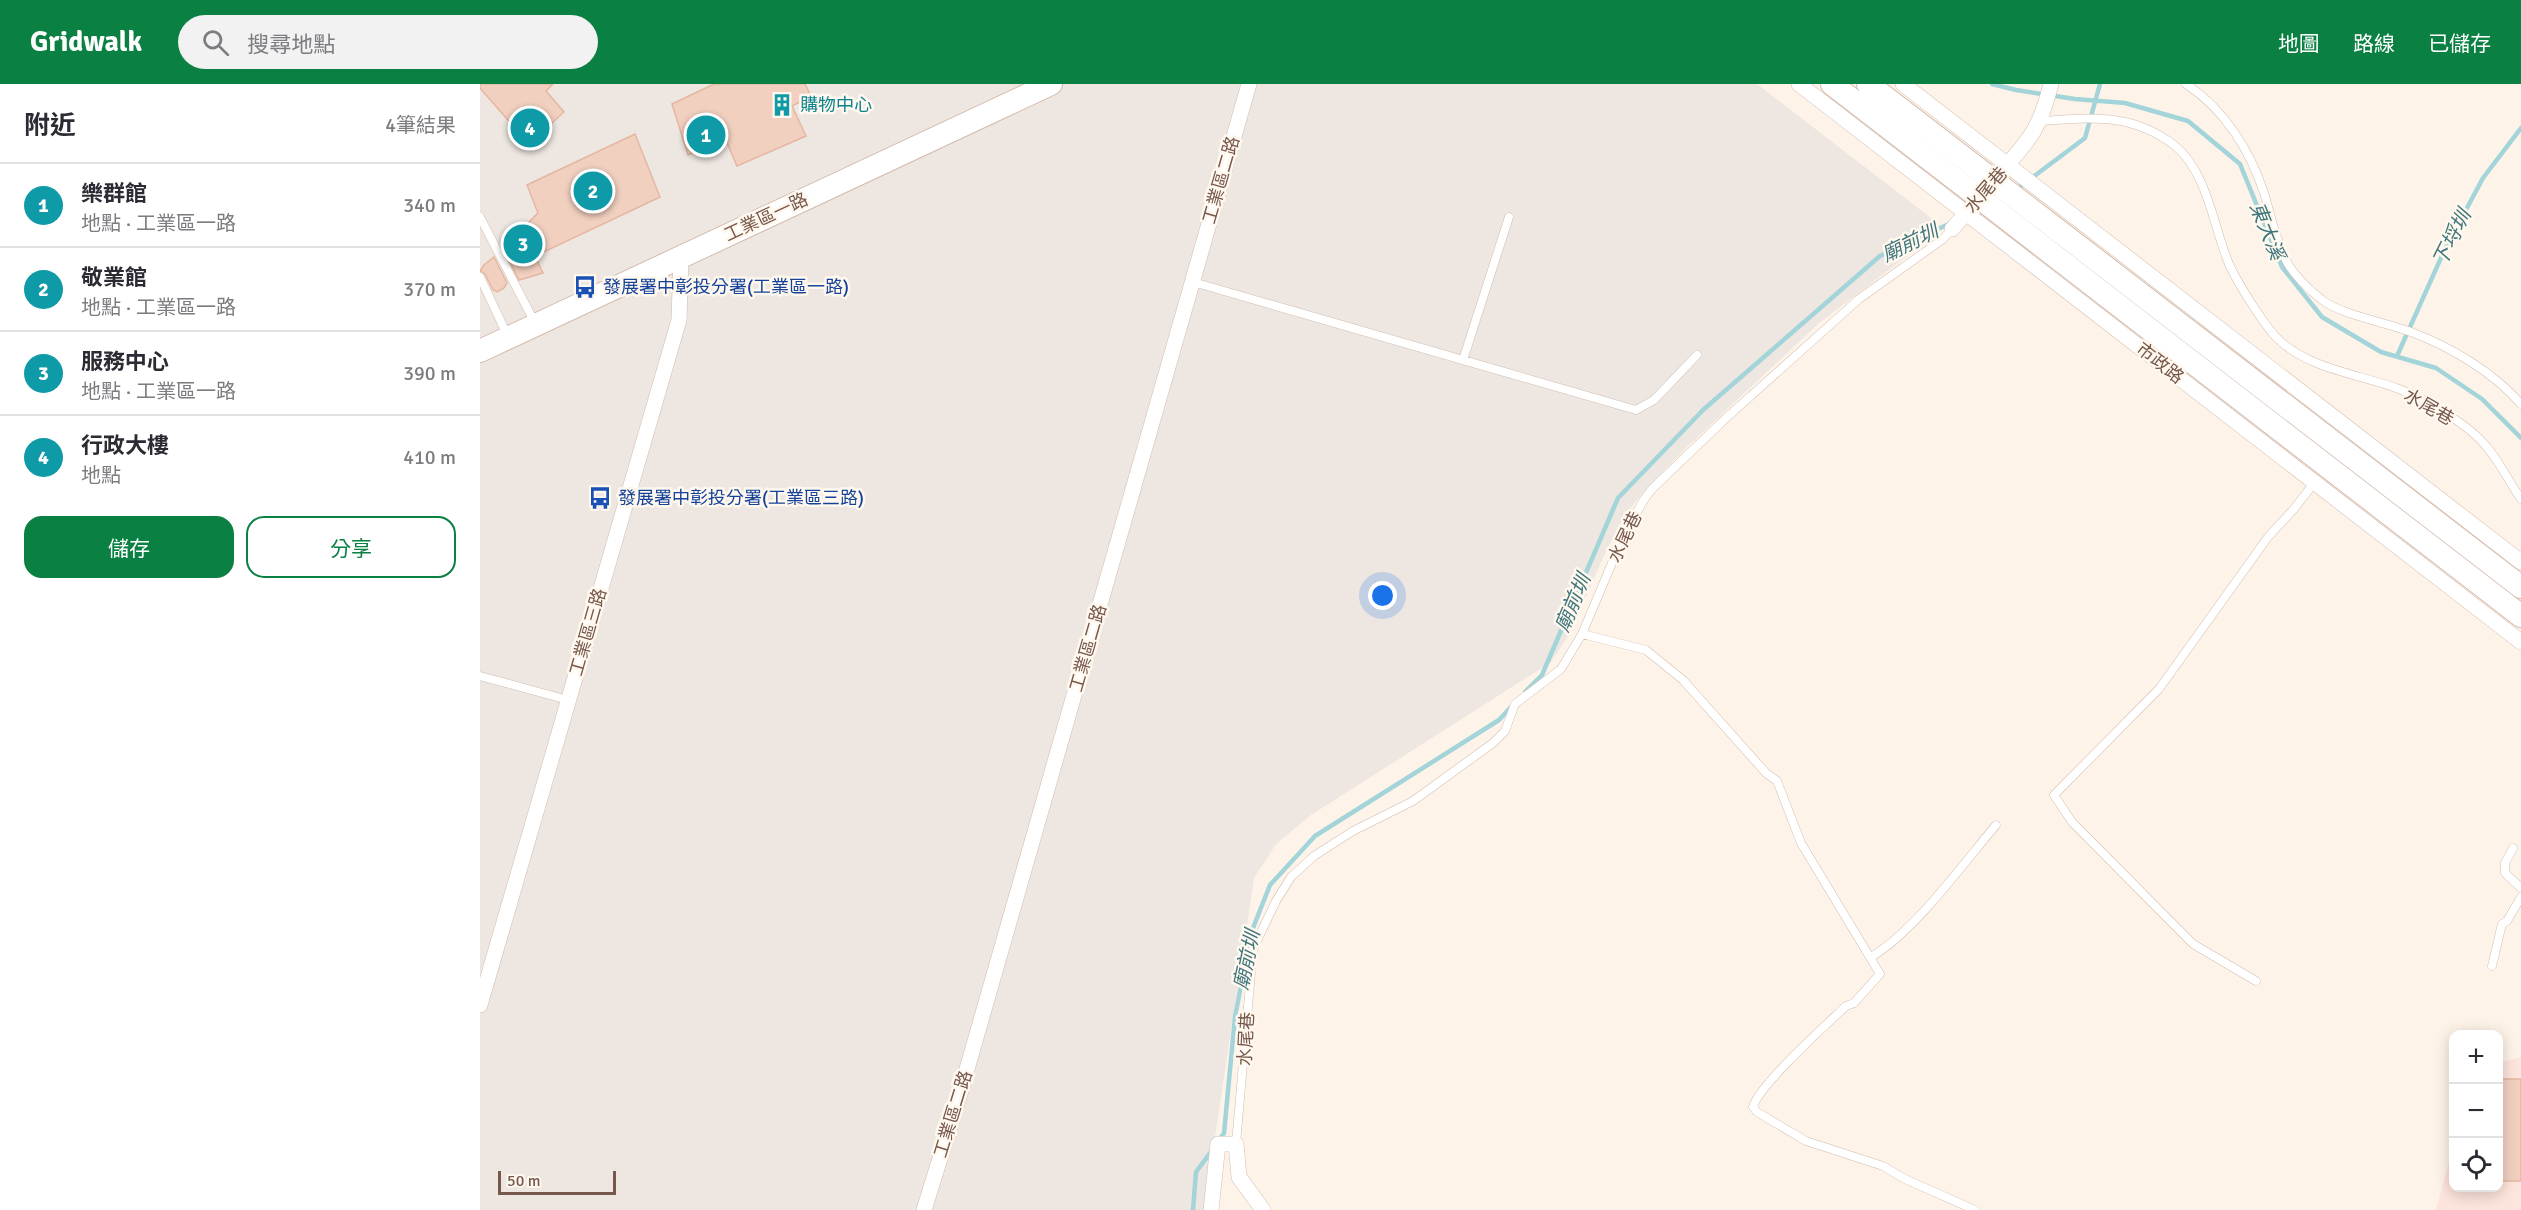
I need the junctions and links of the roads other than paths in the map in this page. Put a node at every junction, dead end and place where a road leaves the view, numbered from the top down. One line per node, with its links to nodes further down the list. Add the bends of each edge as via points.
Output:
1 (1052, 84): 14 (street, 工業區一路)
2 (1249, 84): 16 (street, 工業區二路)
3 (1799, 84): 10 (street, 市政路)
4 (1832, 84): 10 (street, 市政路)
5 (1868, 84): 10 (street, 市政路)
6 (1903, 84): 10 (street, 市政路)
7 (2051, 84): 9 (street)
8 (2186, 84): 22 (lane, via 2205,96 2234,130 2252,161 2288,264 2323,301 2411,332 2461,356 2505,386)
9 (2042, 117): 10 (street, 水尾巷, via 2031,138); 24 (lane, 水尾巷, via 2118,118 2145,126 2176,146 2200,178 2228,262 2276,336 2307,359 2401,390 2445,412 2486,445)
10 (1987, 189): 13 (street, 水尾巷); 23 (street, 市政路); 25 (street, 市政路); 26 (street, 市政路); 27 (street, 市政路)
11 (480, 217): 17 (lane)
12 (1509, 217): 21 (lane)
13 (1952, 229): 28 (lane, 水尾巷, via 1859,299 1652,489 1620,543)
14 (681, 257): 17 (street, 工業區一路); 31 (street, 工業區三路, via 679,320)
15 (480, 277): 18 (lane)
16 (1192, 282): 21 (lane); 41 (street, 工業區二路)
17 (536, 325): 18 (street, 工業區一路)
18 (508, 338): 19 (street, 工業區一路)
19 (480, 351)
20 (1697, 355): 21 (lane, via 1654,400 1636,410)
21 (1463, 360)
22 (2521, 404)
23 (2314, 483): 29 (street, 市政路); 38 (lane, via 2268,537 2159,689 2054,795 2072,822 2193,945)
24 (2521, 499)
25 (2521, 562)
26 (2521, 587)
27 (2521, 616)
28 (1582, 634): 36 (lane, via 1646,650 1683,680 1776,781 1801,843); 40 (lane, 水尾巷, via 1561,669 1515,704 1509,724 1493,743 1413,801 1314,856 1291,877 1253,950)
29 (2521, 642)
30 (480, 676): 31 (lane)
31 (568, 700): 39 (street, 工業區三路)
32 (1996, 825): 36 (lane, via 1928,905)
33 (2513, 848): 34 (lane, via 2504,868)
34 (2521, 888)
35 (2521, 897): 37 (lane, via 2502,924)
36 (1871, 957): 44 (lane, via 1880,974 1854,1004 1846,1006 1773,1079 1755,1099 1753,1107 1806,1141 1883,1166)
37 (2492, 966)
38 (2256, 981)
39 (480, 1005)
40 (1236, 1144): 42 (street, via 1218,1144); 43 (street, via 1239,1177)
41 (924, 1210)
42 (1210, 1210)
43 (1263, 1210)
44 (1975, 1210)

